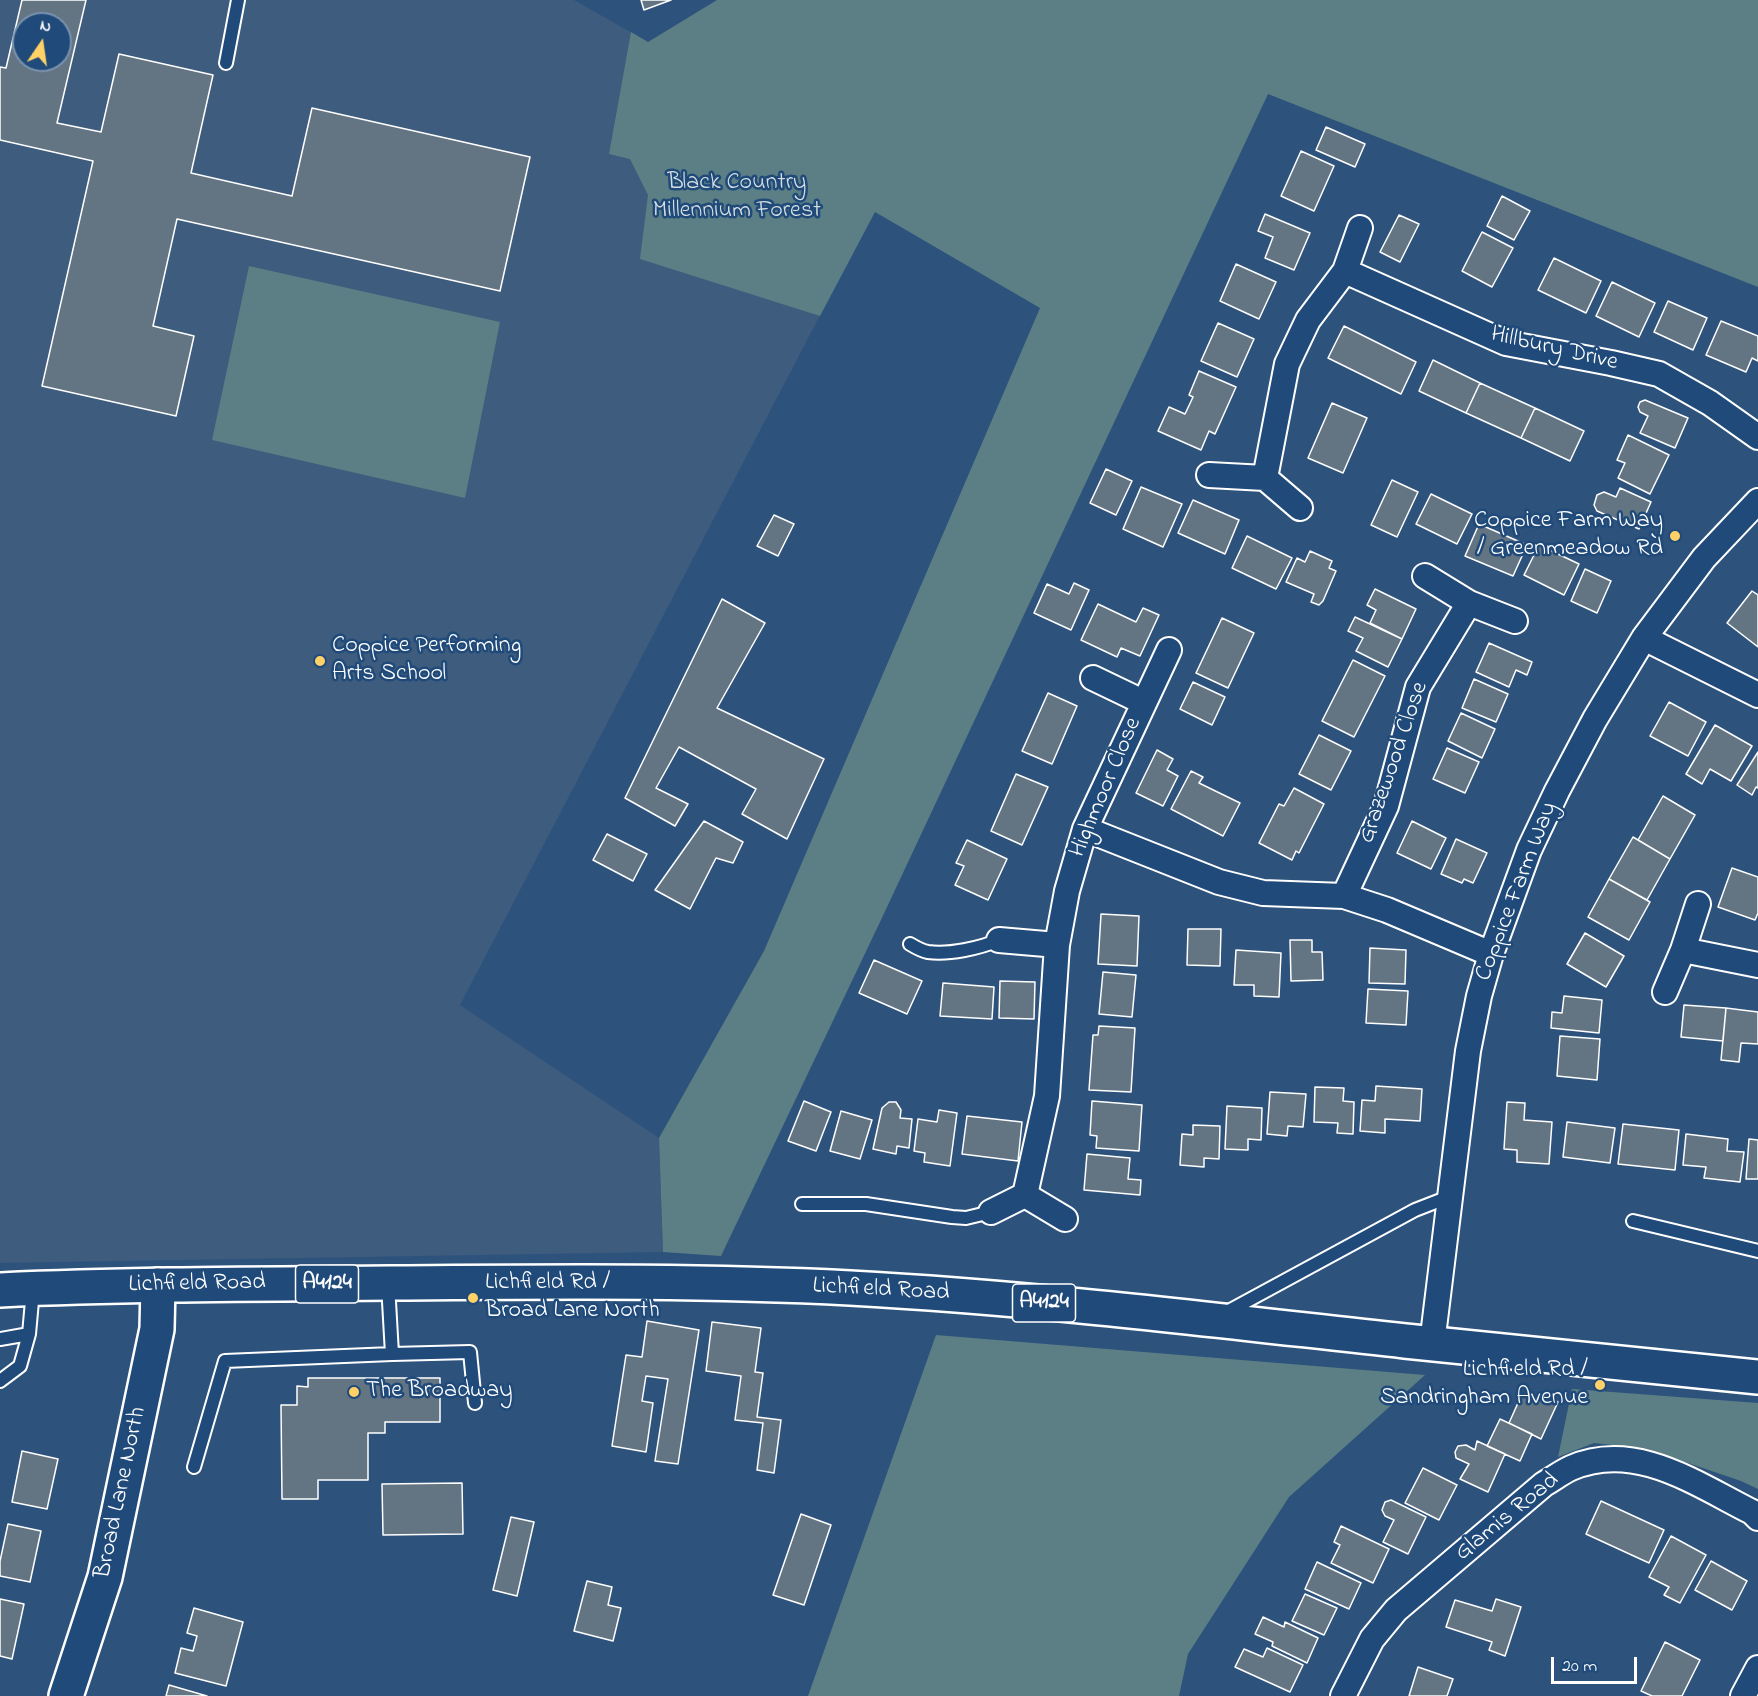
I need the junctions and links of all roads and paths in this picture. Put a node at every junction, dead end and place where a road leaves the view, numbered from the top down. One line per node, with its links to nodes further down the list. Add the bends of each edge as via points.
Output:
1 (238, 0): 2 (lane)
2 (226, 63)
3 (1360, 228): 4 (street)
4 (1345, 271): 5 (street, Hillbury Drive, via 1506,343 1659,374); 7 (street, via 1308,320 1287,364)
5 (1758, 436)
6 (1209, 476): 7 (street)
7 (1265, 478): 9 (street)
8 (1758, 501): 13 (street, Coppice Farm Way, via 1704,558)
9 (1300, 508)
10 (1425, 576): 11 (street)
11 (1468, 603): 12 (street); 19 (street, Grazewood Close, via 1418,687 1386,806)
12 (1515, 621)
13 (1644, 638): 16 (street); 25 (street, Coppice Farm Way, via 1557,790 1529,850)
14 (1169, 650): 17 (street, Highmoor Close)
15 (1093, 678): 17 (street, Highmoor Close)
16 (1758, 695)
17 (1143, 702): 18 (street, Highmoor Close)
18 (1085, 829): 19 (street, via 1218,882 1263,893); 23 (street, Highmoor Close)
19 (1344, 896): 25 (street)
20 (1698, 904): 24 (street)
21 (999, 940): 22 (lane, via 957,951 928,952); 23 (street)
22 (910, 944)
23 (1057, 945): 28 (street, Highmoor Close, via 1047,1096)
24 (1683, 950): 26 (street); 27 (street)
25 (1491, 954): 29 (street, Coppice Farm Way, via 1468,1051)
26 (1758, 965)
27 (1665, 992)
28 (1025, 1195): 31 (street); 32 (street)
29 (1451, 1196): 39 (lane, via 1415,1210); 42 (street, Coppice Farm Way)
30 (802, 1204): 31 (lane, via 866,1204 966,1218)
31 (991, 1212)
32 (1065, 1220)
33 (1633, 1221): 34 (lane)
34 (1758, 1251)
35 (388, 1283): 36 (main road, Lichfield Road / A4124); 39 (main road, Lichfield Road / A4124, via 655,1282 849,1288); 43 (lane)
36 (158, 1285): 37 (main road, Lichfield Road / A4124); 50 (main road, Broad Lane North, via 157,1329 105,1577)
37 (33, 1288): 38 (main road, Lichfield Road / A4124); 40 (lane)
38 (0, 1290)
39 (1213, 1320): 42 (main road, Lichfield Road / A4124)
40 (29, 1334): 41 (lane); 45 (lane, via 20,1366)
41 (0, 1339)
42 (1432, 1344): 44 (main road, Lichfield Road / A4124)
43 (392, 1354): 46 (lane, via 470,1352); 47 (lane, via 225,1361)
44 (1758, 1377)
45 (0, 1382)
46 (475, 1403)
47 (194, 1467)
48 (1758, 1518): 51 (street, Glamis Road, via 1660,1466 1632,1459 1602,1459 1571,1468 1544,1484 1396,1610 1372,1638)
49 (1758, 1668): 52 (street)
50 (66, 1696)
51 (1343, 1696)
52 (1743, 1696)

